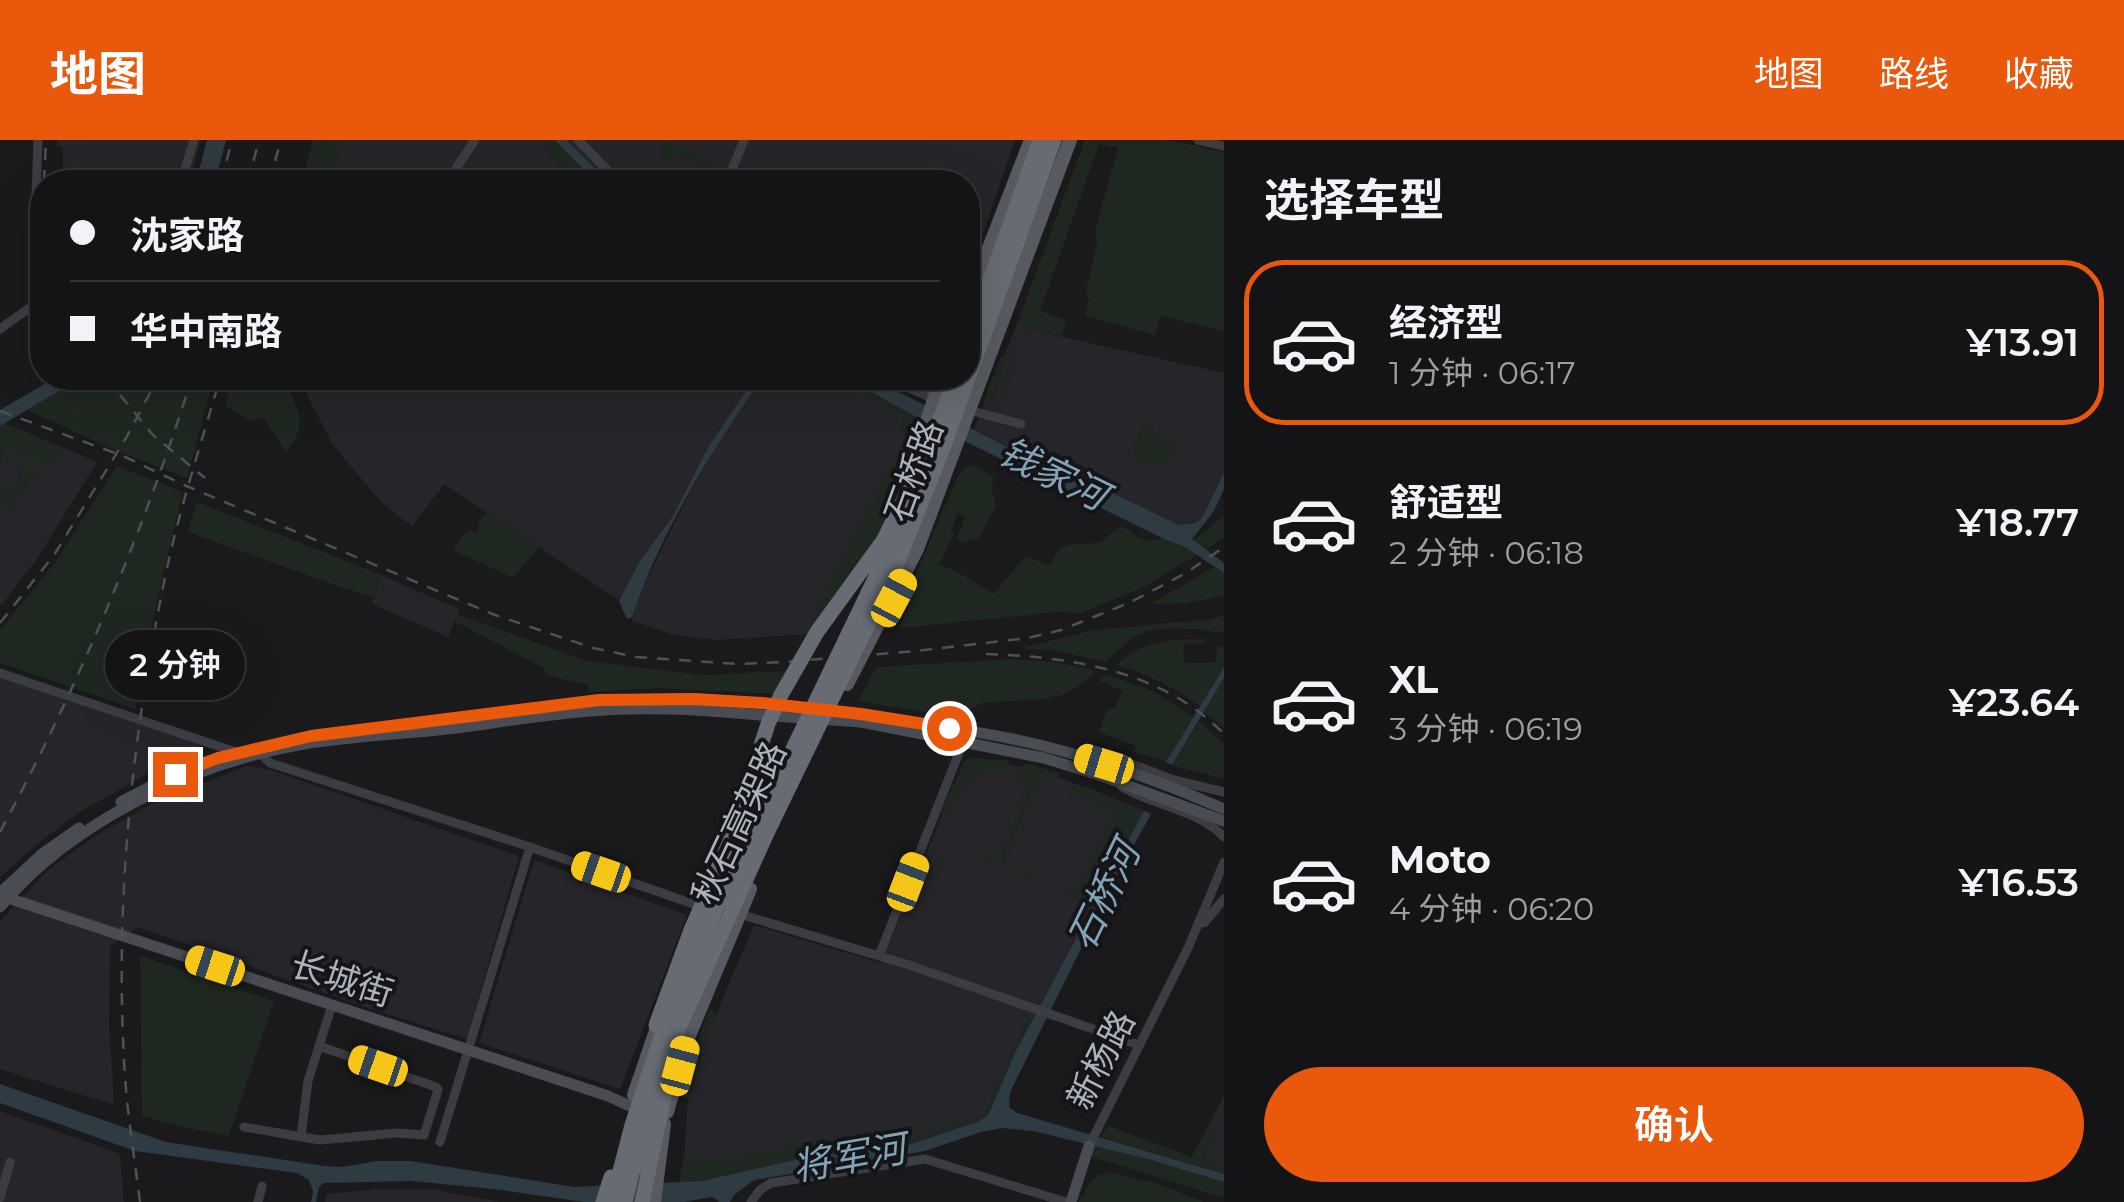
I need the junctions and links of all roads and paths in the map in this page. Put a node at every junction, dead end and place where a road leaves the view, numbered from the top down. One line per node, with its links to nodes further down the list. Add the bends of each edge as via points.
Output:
1 (38, 140): 12 (street)
2 (194, 140): 13 (street)
3 (475, 140): 14 (street)
4 (578, 140): 15 (street)
5 (744, 140): 16 (street)
6 (1030, 140): 17 (main road)
7 (1040, 140): 19 (highway)
8 (1054, 140): 21 (highway, 秋石高架路, bridge)
9 (1070, 140): 22 (main road, 石桥路)
10 (1198, 140): 11 (street)
11 (1224, 146)
12 (37, 170)
13 (185, 170)
14 (455, 170)
15 (607, 170)
16 (732, 170)
17 (980, 271)
18 (30, 308): 20 (street)
19 (980, 308)
20 (0, 329)
21 (980, 345)
22 (980, 379)
23 (911, 390): 28 (street)
24 (937, 390): 28 (main road, 石桥路)
25 (951, 390): 31 (highway, 秋石高架路)
26 (964, 390): 52 (highway, 秋石高架路, bridge, via 900,557)
27 (976, 390): 29 (main road, 石桥路)
28 (934, 401): 46 (main road, 石桥路, via 870,577)
29 (967, 413): 30 (street); 47 (main road, 石桥路, via 904,578)
30 (1020, 424)
31 (929, 450): 51 (highway, bridge, via 883,541 817,632 768,724); 68 (highway, 秋石高架路, bridge, via 664,1028)
32 (0, 673): 35 (street)
33 (761, 709): 34 (main road, bridge); 35 (main road, via 694,699 599,700 311,736); 36 (main road, via 592,710)
34 (965, 737): 37 (main road); 37 (main road, via 1013,739 1066,753); 49 (street)
35 (238, 753): 36 (street); 44 (main road, via 175,774 90,820 42,854)
36 (260, 753): 42 (street, via 270,763); 44 (main road, via 130,806 88,830)
37 (1158, 789): 38 (street); 39 (main road); 40 (main road)
38 (1224, 792)
39 (1224, 809)
40 (1218, 822): 41 (street)
41 (1224, 837)
42 (530, 846): 46 (street); 55 (street)
43 (1224, 862): 48 (street)
44 (2, 898): 50 (main road, 长城街)
45 (1224, 899): 48 (street)
46 (708, 909): 47 (street); 51 (main road, 石桥路)
47 (739, 914): 49 (street); 57 (main road, 石桥路, via 688,1038)
48 (1189, 946): 53 (street, 新杨路)
49 (879, 956): 53 (street)
50 (332, 1005): 54 (street); 55 (main road, 长城街)
51 (656, 1025): 56 (main road, 石桥路)
52 (676, 1032): 69 (highway, 秋石高架路, bridge); 70 (highway, bridge)
53 (1140, 1045): 61 (street, 新杨路)
54 (319, 1046): 59 (street); 59 (street, via 438,1090 424,1135)
55 (469, 1050): 56 (main road, 长城街); 60 (street)
56 (630, 1106): 57 (main road, 长城街); 64 (main road, 石桥路)
57 (664, 1123): 63 (main road, 石桥路)
58 (244, 1127): 59 (street)
59 (301, 1137)
60 (440, 1142)
61 (1089, 1146): 73 (main road, 新杨路)
62 (10, 1162): 66 (street)
63 (652, 1176): 70 (main road); 71 (main road)
64 (610, 1180): 68 (highway)
65 (262, 1186): 67 (street)
66 (0, 1198)
67 (258, 1202)
68 (607, 1202)
69 (625, 1202)
70 (640, 1202)
71 (654, 1202)
72 (751, 1202): 73 (street, via 771,1182 925,1159)
73 (1068, 1202)

